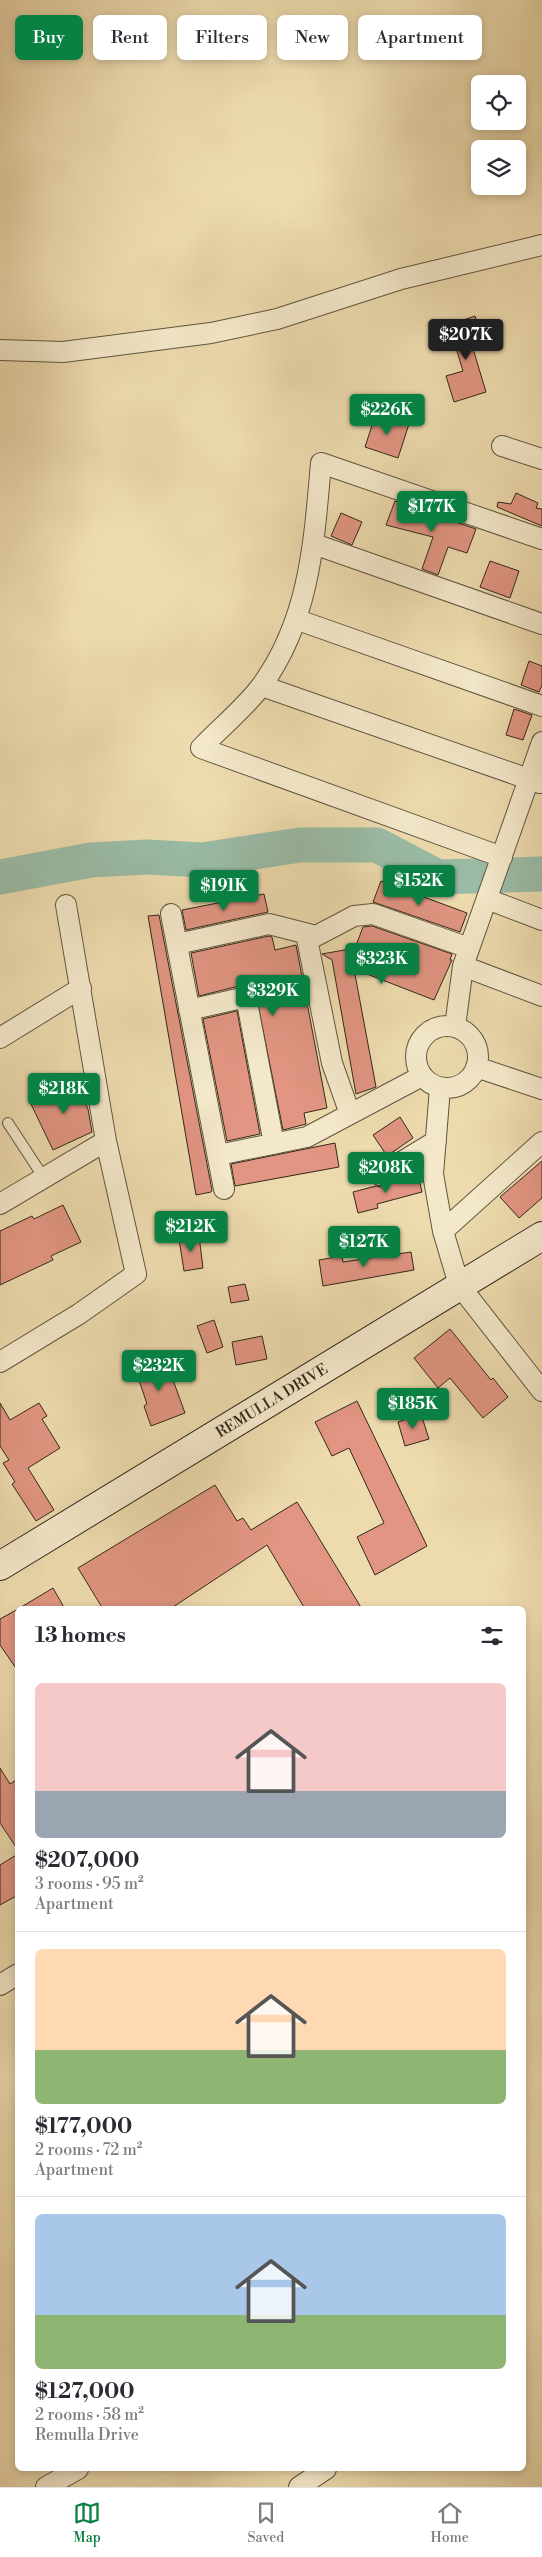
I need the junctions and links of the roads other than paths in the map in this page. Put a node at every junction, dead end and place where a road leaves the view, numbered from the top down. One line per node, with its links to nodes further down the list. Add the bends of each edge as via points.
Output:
1 (542, 246): 2 (street, via 401,279 277,319 211,333 64,352)
2 (0, 350)
3 (502, 446): 4 (street)
4 (542, 460)
5 (542, 539): 6 (street, via 321,464)
6 (314, 544): 7 (street); 8 (street)
7 (298, 620): 9 (street); 10 (street)
8 (542, 624)
9 (262, 686): 12 (street); 13 (street, via 201,748)
10 (542, 706)
11 (542, 742): 12 (street)
12 (536, 781): 13 (street)
13 (495, 877): 16 (street); 19 (street)
14 (66, 905): 20 (street)
15 (171, 914): 18 (street)
16 (542, 920)
17 (306, 934): 18 (street, via 269,924); 19 (street, via 316,936 354,916 373,914); 29 (street, via 332,1063)
18 (176, 944): 22 (street)
19 (466, 957): 21 (street); 23 (street)
20 (81, 988): 24 (street); 31 (street)
21 (542, 996)
22 (189, 1010): 34 (street, via 246,997); 35 (street)
23 (455, 1027): 25 (street, via 471,1038 476,1047); 26 (street, via 436,1028 421,1040 415,1058)
24 (0, 1038)
25 (476, 1067): 27 (street, via 458,1087); 28 (street)
26 (422, 1076): 27 (street); 29 (street)
27 (440, 1088): 32 (street)
28 (542, 1090)
29 (350, 1114): 34 (street, via 307,1137)
30 (8, 1123): 37 (lane)
31 (106, 1141): 37 (street); 43 (street, via 136,1274 79,1314)
32 (436, 1142): 36 (street); 40 (street, via 433,1174)
33 (542, 1142): 40 (street)
34 (274, 1144): 35 (street)
35 (218, 1155): 38 (street)
36 (380, 1175)
37 (44, 1178): 39 (street)
38 (224, 1190)
39 (0, 1204)
40 (442, 1231): 42 (street)
41 (542, 1236): 42 (main road, REMULLA DRIVE)
42 (459, 1285): 44 (street); 45 (main road, REMULLA DRIVE)
43 (0, 1362)
44 (542, 1391)
45 (0, 1566)
46 (15, 1976): 47 (street)
47 (0, 1985)
48 (74, 2471): 50 (street)
49 (323, 2471): 51 (street)
50 (46, 2487)
51 (300, 2487)

